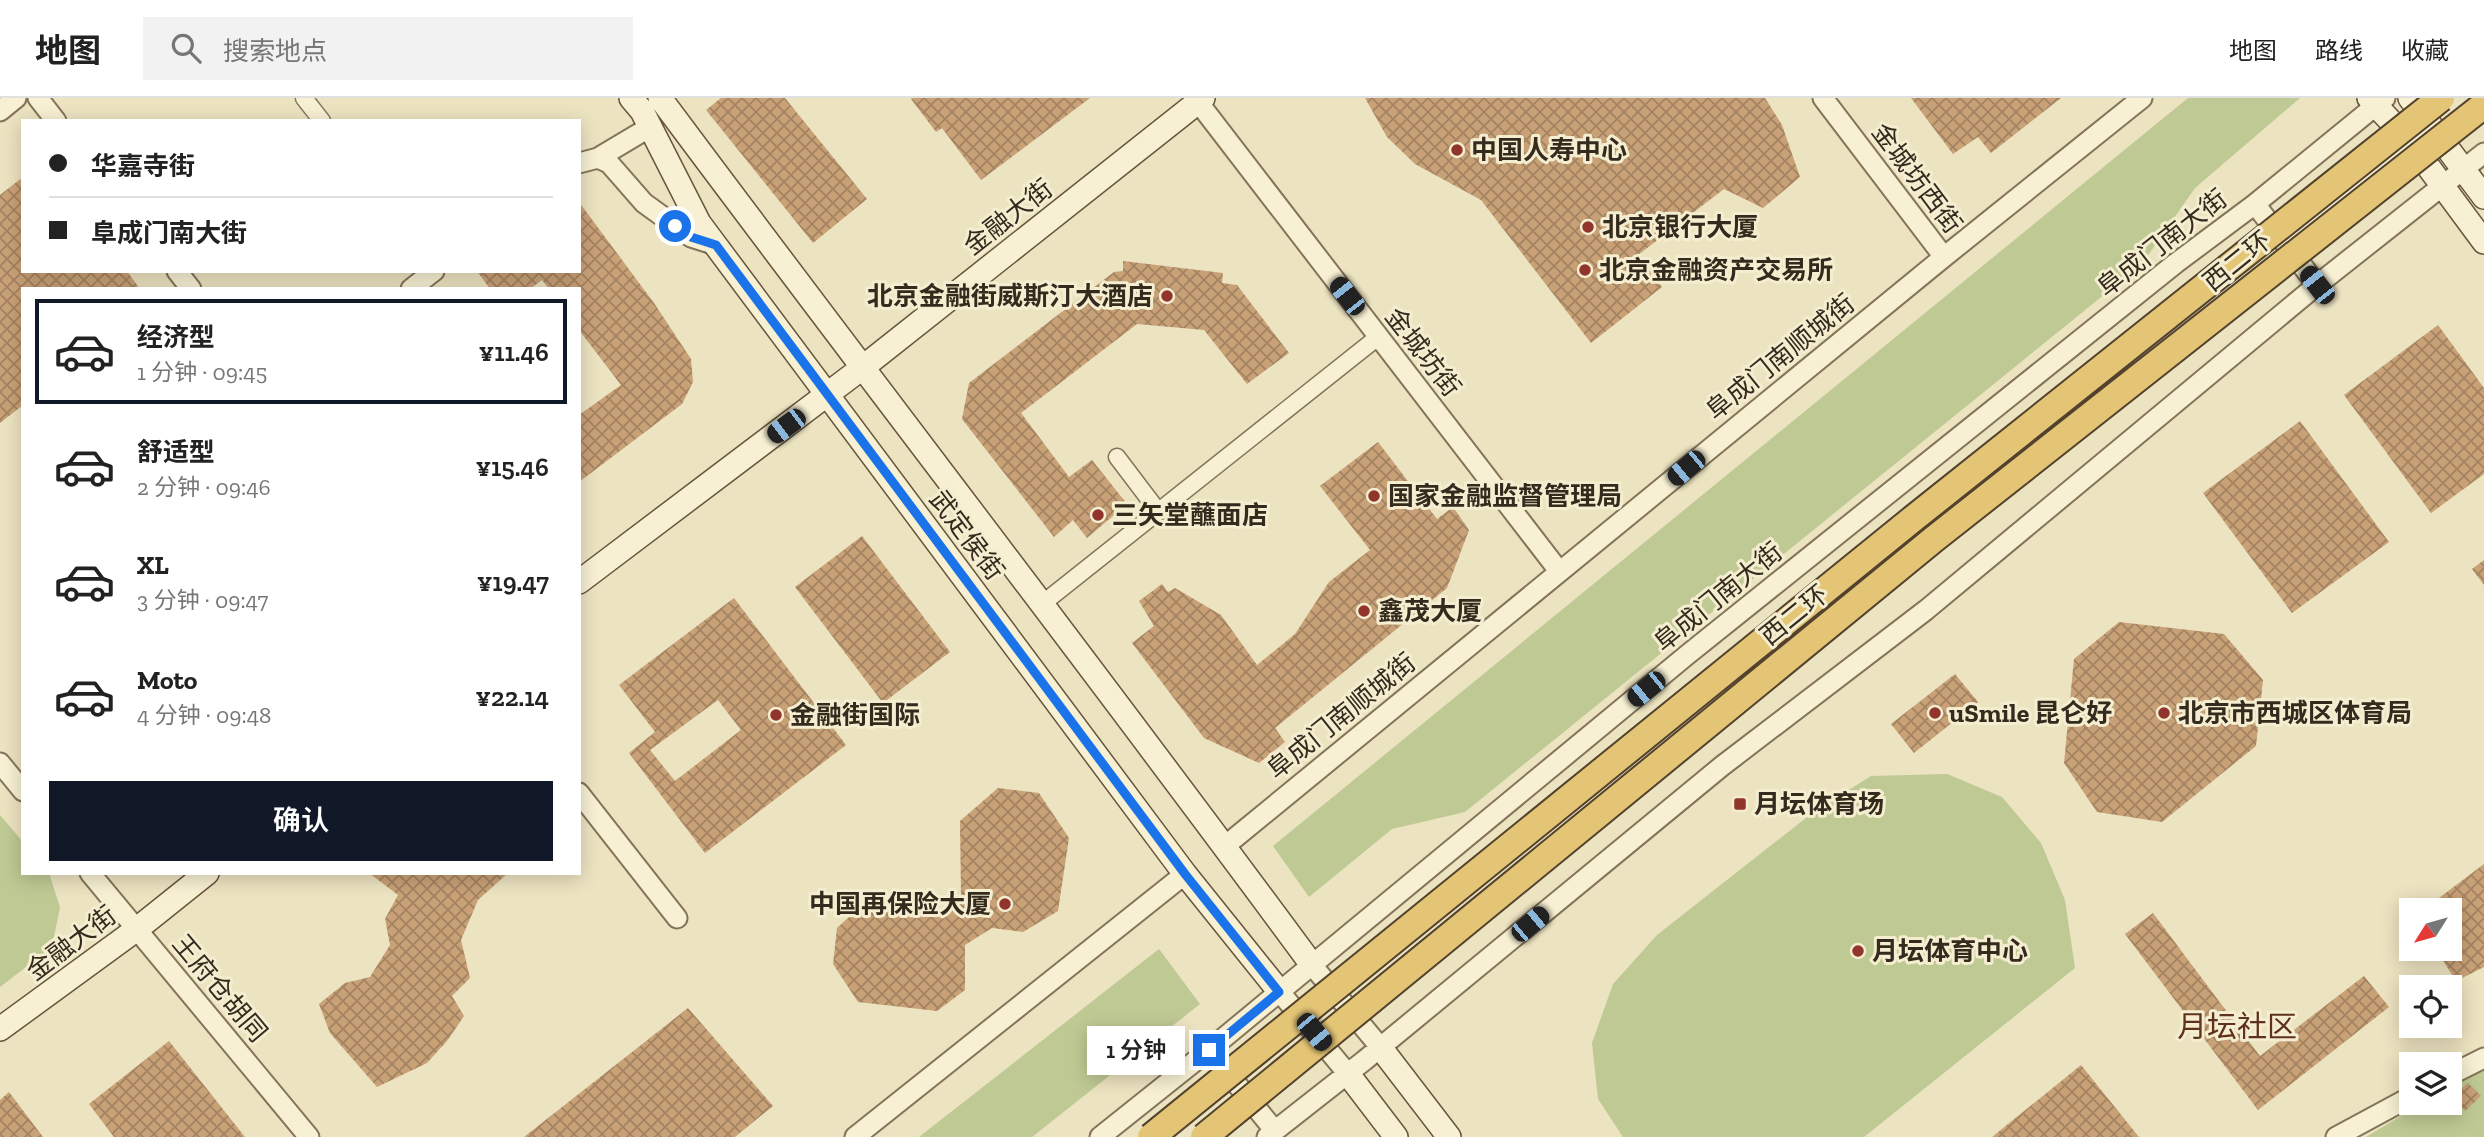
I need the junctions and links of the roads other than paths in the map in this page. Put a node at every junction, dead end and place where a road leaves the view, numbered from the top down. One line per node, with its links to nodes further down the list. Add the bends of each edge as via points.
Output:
1 (16, 98): 13 (street)
2 (38, 98): 14 (street)
3 (304, 98): 15 (street)
4 (631, 98): 17 (main road, 武定侯街)
5 (660, 98): 35 (main road, 武定侯街)
6 (1823, 98): 28 (street, 金城坊西街)
7 (2142, 98): 28 (street, 阜成门南顺城街)
8 (2410, 98): 16 (main road)
9 (2441, 98): 64 (highway, 西二环, bridge)
10 (1199, 99): 34 (street, 金城坊街); 35 (main road, 金融大街)
11 (2377, 101): 18 (main road); 24 (street, 阜成门南大街)
12 (2484, 105): 65 (highway, 西二环, bridge, via 1934,539)
13 (0, 111)
14 (54, 119)
15 (320, 119)
16 (2430, 126): 18 (street); 21 (main road)
17 (650, 127): 20 (street); 27 (main road, 武定侯街, via 699,223)
18 (2410, 142): 22 (main road); 26 (street)
19 (2484, 153): 21 (street)
20 (588, 160): 27 (street, via 609,163 644,203 691,237)
21 (2463, 169): 22 (street); 23 (main road)
22 (2442, 185): 25 (main road); 31 (street)
23 (2484, 197)
24 (2256, 204): 26 (street); 51 (street, 阜成门南大街, via 1687,655)
25 (2484, 242)
26 (2286, 244): 31 (street)
27 (716, 245): 36 (main road, 武定侯街)
28 (1944, 257): 39 (street, 阜成门南顺城街)
29 (179, 273): 32 (street)
30 (431, 273): 33 (street)
31 (2317, 285): 54 (street, via 1926,610 1722,766)
32 (189, 287)
33 (414, 287)
34 (1378, 337): 38 (street); 39 (street, 金城坊街)
35 (862, 369): 36 (main road, 金融大街); 41 (main road, 武定侯街)
36 (828, 395): 40 (main road, 金融大街); 46 (main road, 武定侯街)
37 (1117, 457): 38 (street)
38 (1158, 511): 41 (street)
39 (1559, 571): 45 (street, 阜成门南顺城街)
40 (581, 580)
41 (1042, 604): 45 (main road, 武定侯街)
42 (0, 763): 43 (street)
43 (21, 789)
44 (581, 796): 49 (street)
45 (1225, 846): 51 (main road, 武定侯街)
46 (1185, 874): 52 (main road, 武定侯街); 62 (street)
47 (92, 875): 50 (street, 王府仓胡同)
48 (204, 875): 50 (main road, 金融大街)
49 (677, 918)
50 (136, 929): 53 (main road, 金融大街); 61 (street, 王府仓胡同)
51 (1312, 965): 52 (street, 阜成门南大街); 54 (street)
52 (1279, 992): 55 (street, 阜成门南大街); 58 (street)
53 (0, 1028)
54 (1380, 1047): 58 (street); 67 (main road)
55 (1209, 1050): 60 (street); 63 (street, 阜成门南大街)
56 (2484, 1058): 57 (street)
57 (2462, 1069)
58 (1348, 1074): 60 (street); 66 (main road)
59 (2399, 1103): 68 (street)
60 (1271, 1134)
61 (309, 1137)
62 (855, 1137)
63 (1100, 1137)
64 (1151, 1137)
65 (1204, 1137)
66 (1396, 1137)
67 (1449, 1137)
68 (2336, 1137)

